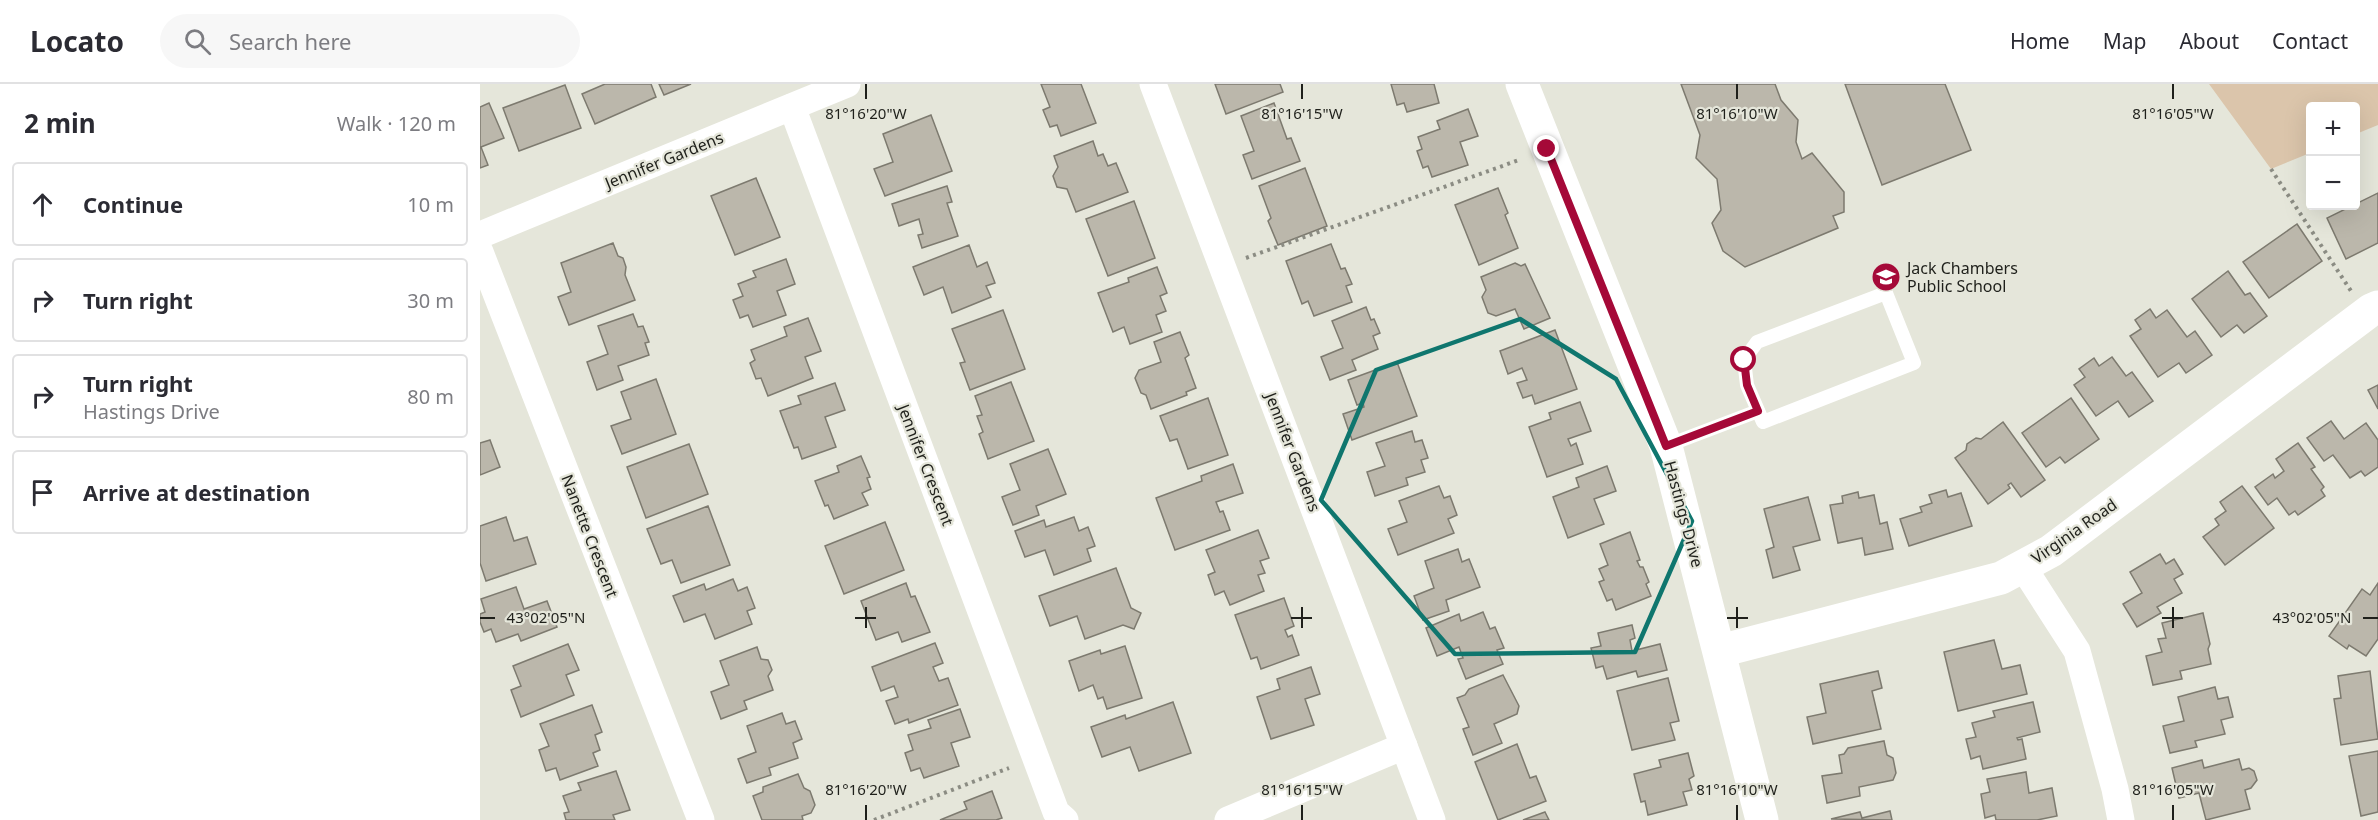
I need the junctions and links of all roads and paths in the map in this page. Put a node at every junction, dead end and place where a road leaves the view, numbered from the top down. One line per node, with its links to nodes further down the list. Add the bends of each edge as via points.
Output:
1 (848, 84): 4 (street, Jennifer Gardens)
2 (1153, 84): 9 (street, Jennifer Gardens)
3 (1522, 84): 12 (street, Hastings Drive)
4 (792, 107): 7 (street, Jennifer Gardens); 19 (street, Jennifer Crescent, via 1056,812)
5 (1519, 160): 9 (path)
6 (2271, 169): 10 (path)
7 (480, 235)
8 (480, 252): 17 (street, Nanette Crescent)
9 (1222, 266): 15 (street, Jennifer Gardens)
10 (2365, 300): 13 (street, Virginia Road, via 2361,317 2051,551)
11 (1758, 411): 11 (lane, via 1762,422 1914,363 1886,293 1757,342 1744,360 1747,385); 12 (lane)
12 (1666, 446): 14 (street, Hastings Drive)
13 (2023, 567): 14 (street, Virginia Road, via 2001,578); 23 (street, via 2077,651)
14 (1720, 651): 22 (street, Hastings Drive)
15 (1404, 746): 20 (street); 21 (street, Jennifer Gardens)
16 (1009, 768): 18 (path)
17 (701, 820)
18 (874, 820)
19 (1065, 820)
20 (1228, 820)
21 (1432, 820)
22 (1762, 820)
23 (2121, 820)

